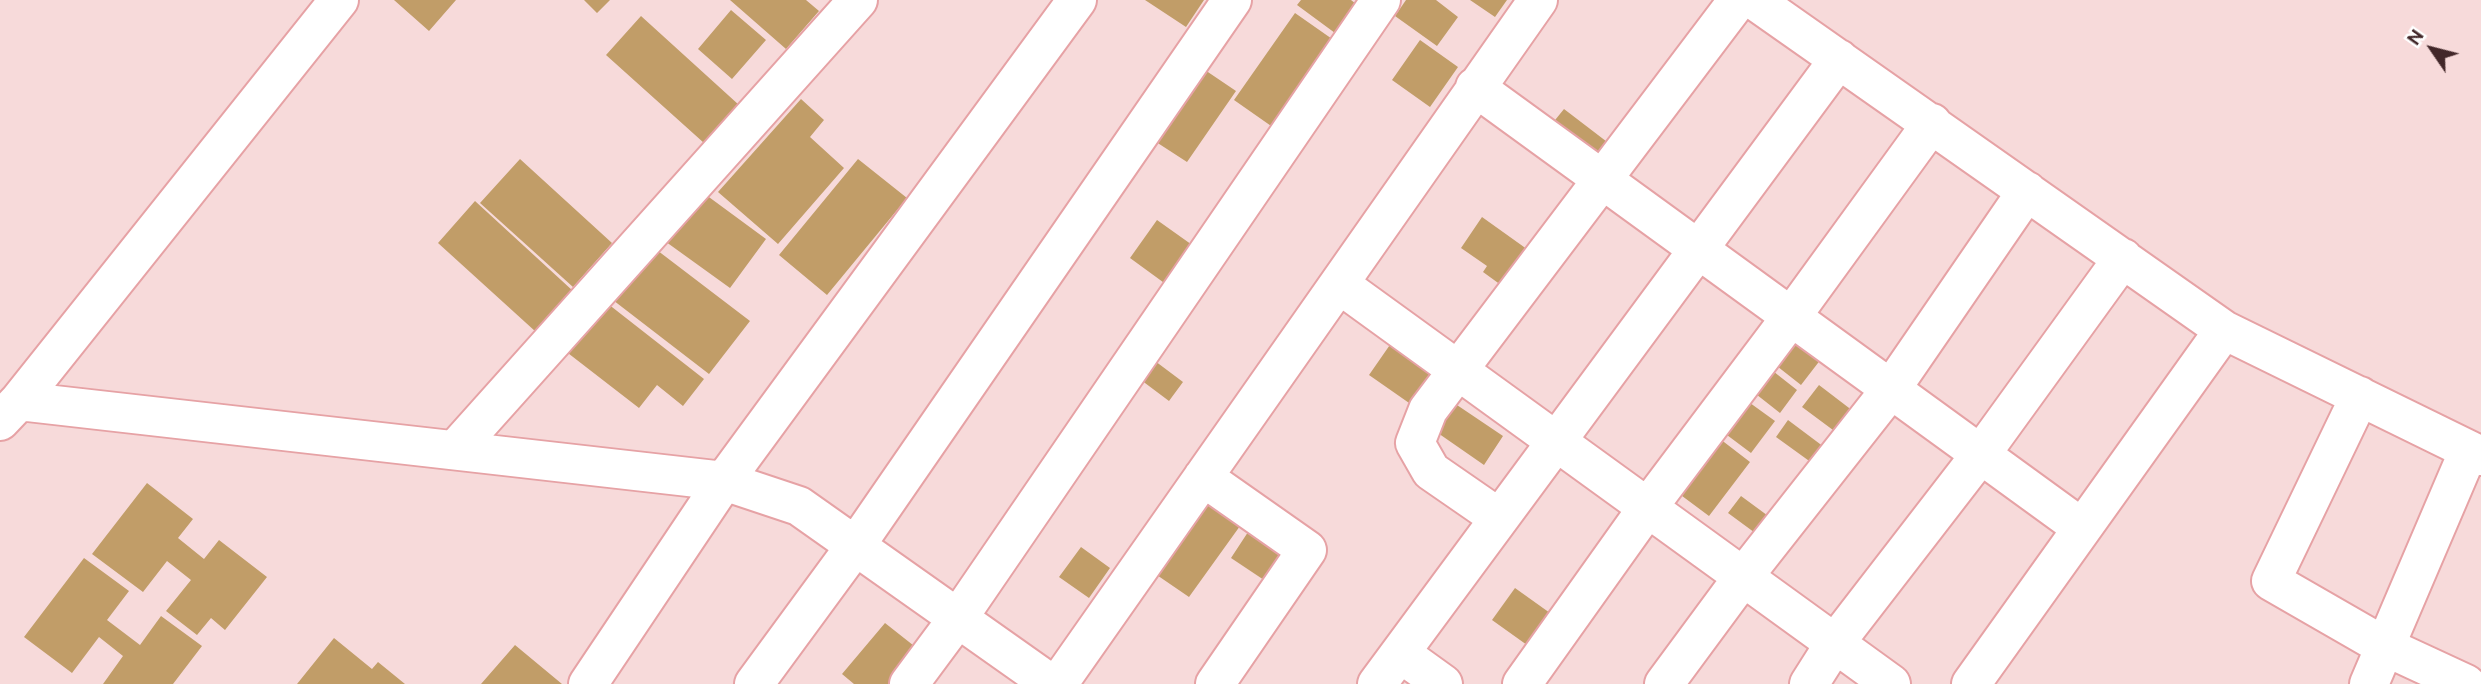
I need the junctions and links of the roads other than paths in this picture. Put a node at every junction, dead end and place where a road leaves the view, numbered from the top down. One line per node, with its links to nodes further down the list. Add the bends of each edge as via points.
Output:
1 (339, 0): 22 (street)
2 (858, 0): 24 (street)
3 (1077, 0): 28 (street)
4 (1232, 0): 32 (street)
5 (1381, 0): 34 (street)
6 (1538, 0): 10 (street)
7 (1738, 0): 12 (street)
8 (1754, 0): 9 (street)
9 (1839, 59): 11 (street); 14 (street)
10 (1475, 87): 12 (street); 16 (street)
11 (1932, 124): 13 (street); 17 (street)
12 (1602, 180): 14 (street); 19 (street)
13 (2027, 191): 15 (street); 20 (street)
14 (1698, 249): 17 (street); 23 (street)
15 (2123, 258): 18 (street); 26 (street)
16 (1339, 284): 19 (street); 27 (street)
17 (1791, 317): 20 (street); 29 (street)
18 (2224, 330): 21 (street); 31 (street)
19 (1458, 370): 23 (street); 30 (street, via 1428,410 1415,443 1431,471)
20 (1891, 389): 26 (street); 33 (street)
21 (2360, 396): 25 (street); 36 (street, via 2271,581)
22 (10, 411): 24 (street)
23 (1556, 441): 29 (street); 30 (street)
24 (455, 450): 28 (street)
25 (2475, 453): 36 (street)
26 (1981, 454): 31 (street); 35 (street)
27 (1203, 477): 42 (street); 43 (street, via 1307,550)
28 (724, 481): 32 (street, via 799,506); 38 (street)
29 (1648, 507): 33 (street); 46 (street)
30 (1499, 518): 37 (street)
31 (2082, 528): 50 (street)
32 (856, 545): 34 (street); 39 (street)
33 (1743, 577): 35 (street); 47 (street)
34 (958, 618): 40 (street); 41 (street)
35 (1835, 643): 48 (street); 49 (street)
36 (2384, 646): 51 (street); 52 (street)
37 (1400, 653): 44 (street); 45 (street)
38 (588, 684)
39 (754, 684)
40 (909, 684)
41 (1051, 684)
42 (1058, 684)
43 (1215, 684)
44 (1377, 684)
45 (1443, 684)
46 (1522, 684)
47 (1664, 684)
48 (1809, 684)
49 (1891, 684)
50 (1971, 684)
51 (2369, 684)
52 (2466, 684)

